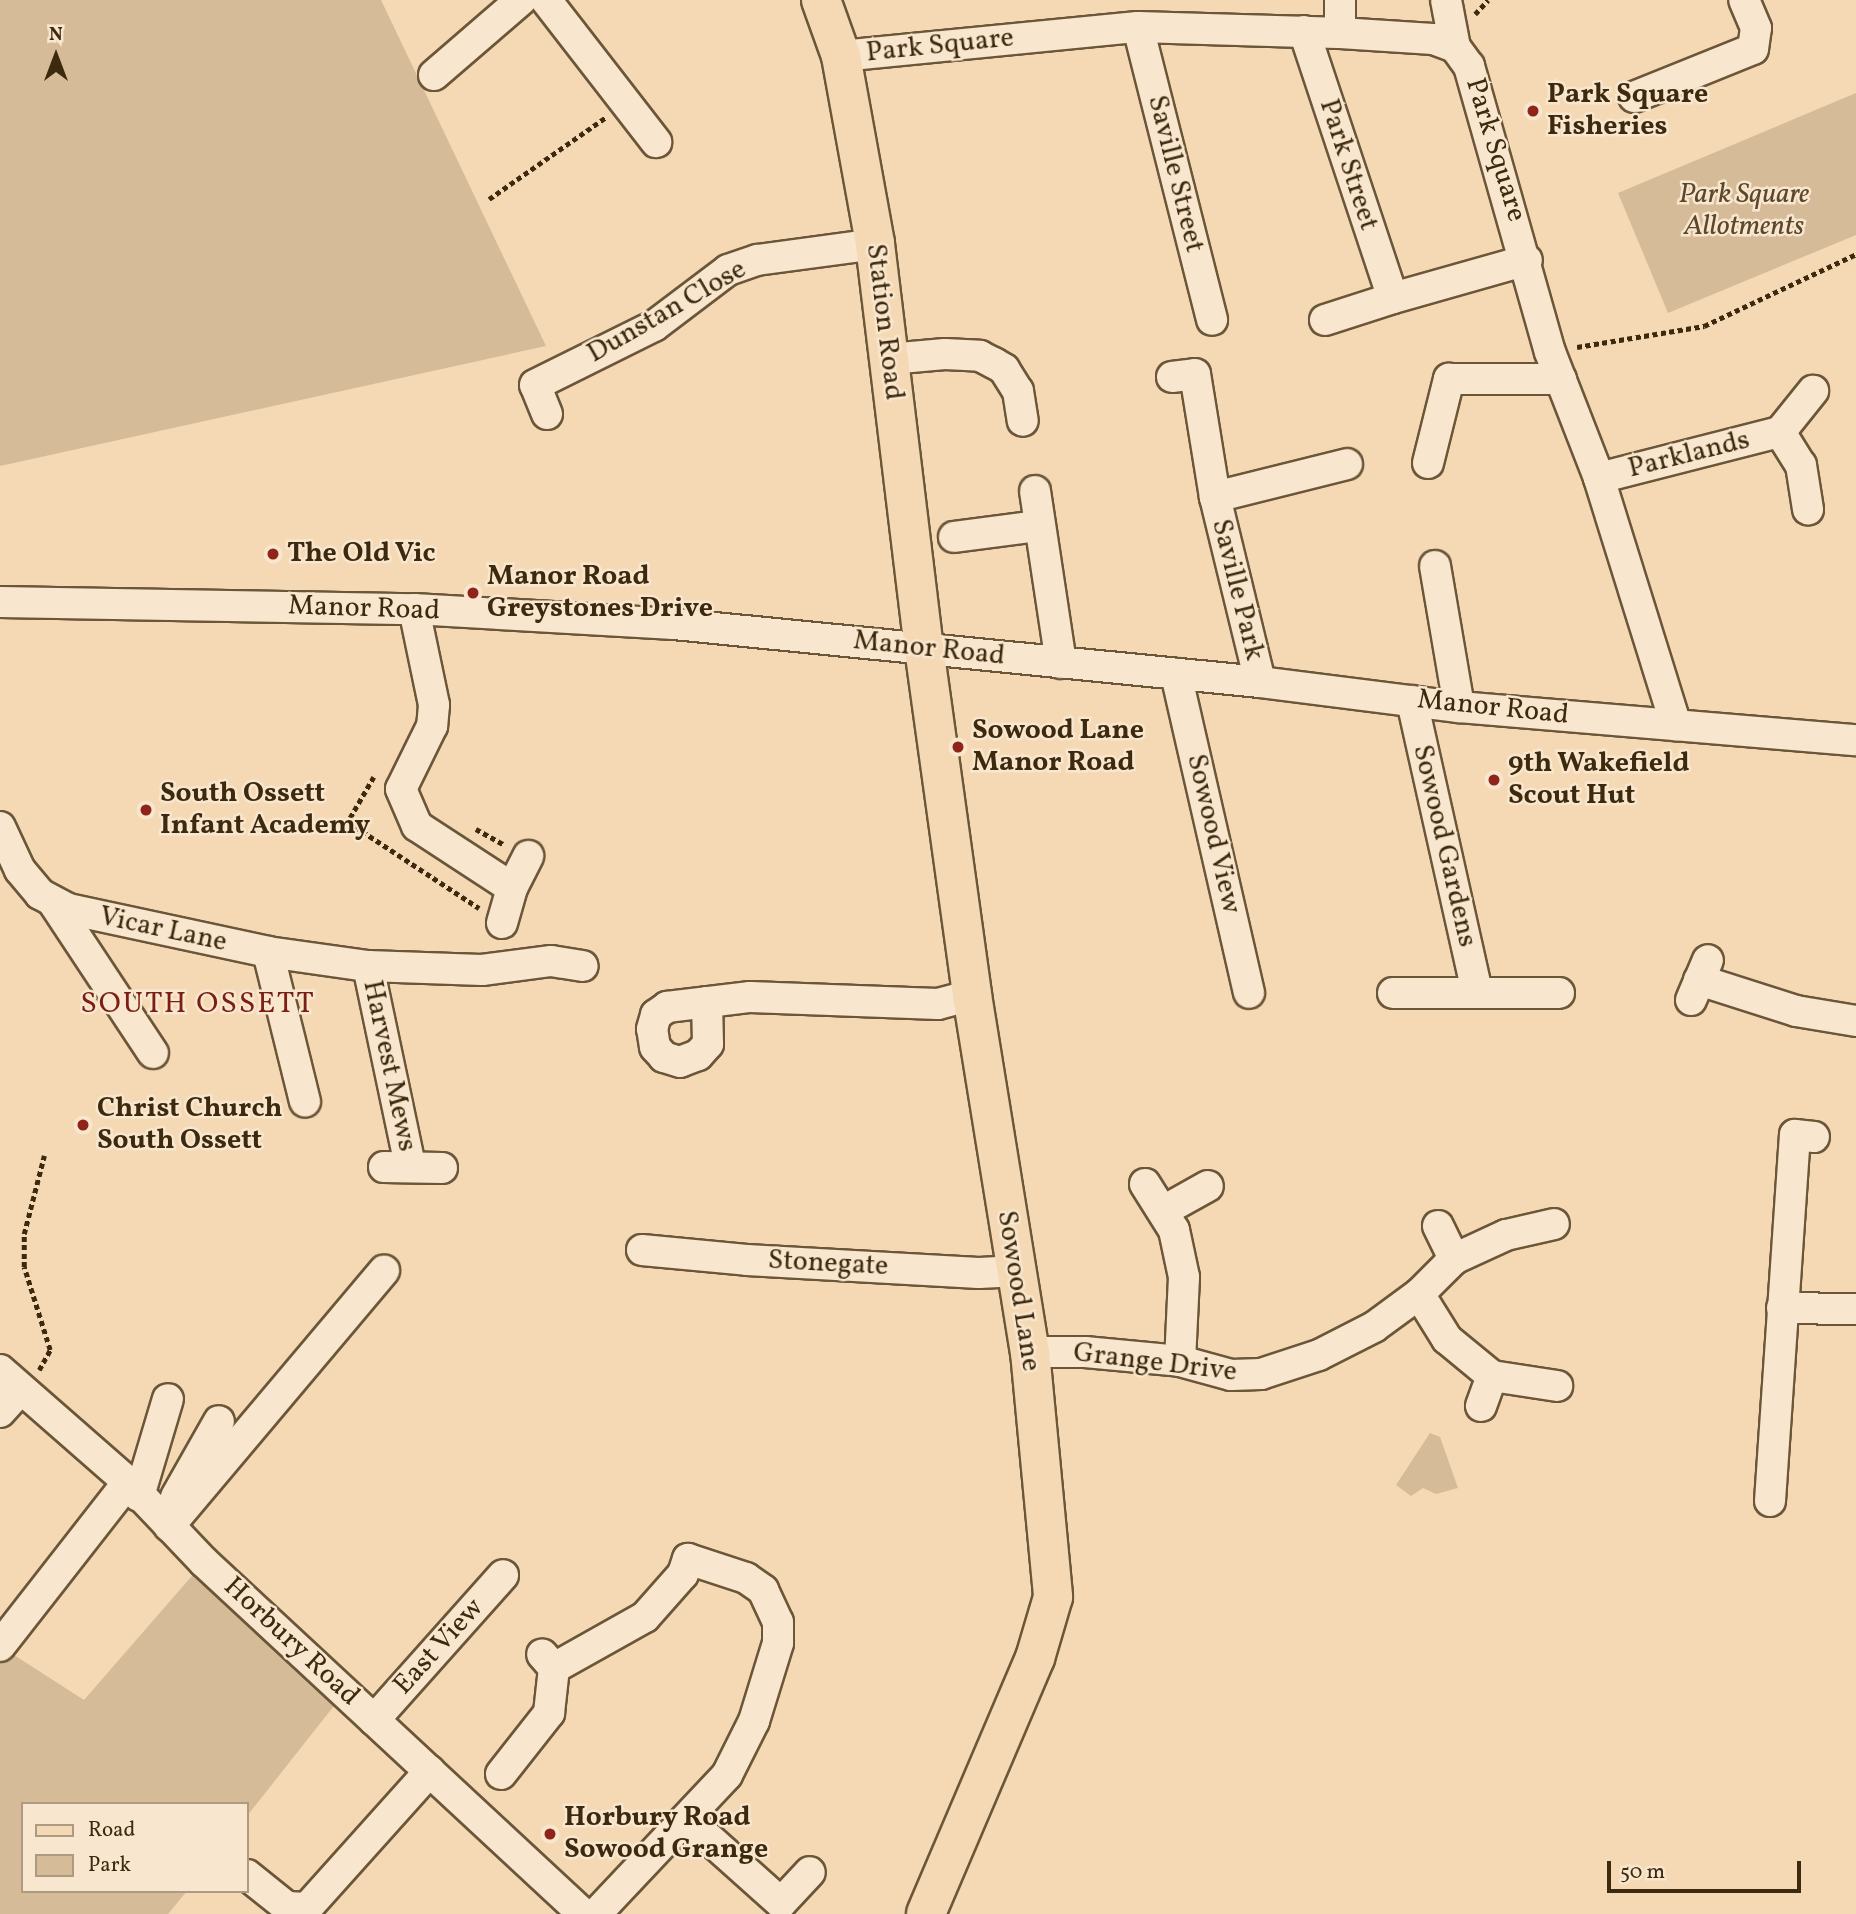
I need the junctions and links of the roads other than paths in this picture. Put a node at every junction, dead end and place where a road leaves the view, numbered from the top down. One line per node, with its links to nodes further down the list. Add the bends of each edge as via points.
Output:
1 (521, 0): 12 (street)
2 (546, 0): 14 (street)
3 (821, 0): 11 (main road, Station Road)
4 (1340, 0): 9 (street)
5 (1446, 0): 10 (street)
6 (1745, 0): 13 (street, via 1756,29 1753,49)
7 (1138, 27): 8 (street, Park Square); 11 (street, Park Square); 18 (street, Saville Street)
8 (1304, 31): 9 (street, Park Square); 17 (street, Park Street)
9 (1340, 33): 10 (street, Park Square, via 1433,39)
10 (1455, 47): 16 (street, Park Square, via 1469,65)
11 (841, 56): 15 (main road, Station Road)
12 (433, 75)
13 (1634, 97)
14 (656, 142)
15 (875, 244): 20 (main road, Station Road); 24 (street, Dunstan Close, via 757,260 727,270 654,326 535,385)
16 (1527, 260): 17 (street); 22 (street, Park Square)
17 (1392, 298): 19 (street)
18 (1212, 320)
19 (1325, 320)
20 (889, 359): 25 (street, via 945,354 987,359 1004,369 1018,391); 38 (main road, Station Road)
21 (1172, 377): 31 (street, Saville Park, via 1195,374)
22 (1561, 379): 27 (street, via 1449,379); 29 (street, Park Square)
23 (1813, 391): 26 (street, Parklands)
24 (547, 414)
25 (1023, 421)
26 (1780, 432): 29 (street, Parklands); 32 (street, Parklands, via 1801,466)
27 (1428, 463)
28 (1347, 464): 31 (street, Saville Park)
29 (1599, 478): 44 (street, Park Square)
30 (1035, 491): 33 (street)
31 (1214, 497): 41 (street, Saville Park)
32 (1808, 509)
33 (1037, 526): 34 (street); 39 (street)
34 (954, 537)
35 (1435, 566): 43 (street)
36 (0, 602): 37 (street, Manor Road)
37 (414, 609): 38 (street, Manor Road, via 674,624); 48 (street, via 434,705 432,726 419,744 401,789 417,826)
38 (924, 648): 39 (street, Manor Road); 59 (main road, Sowood Lane)
39 (1061, 663): 40 (street, Manor Road)
40 (1177, 674): 41 (street, Manor Road); 56 (street, Sowood View)
41 (1260, 682): 42 (street, Manor Road)
42 (1412, 701): 43 (street, Manor Road); 55 (street, Sowood Gardens)
43 (1459, 707): 44 (street, Manor Road)
44 (1676, 725): 45 (street, Manor Road)
45 (1856, 740)
46 (0, 827): 49 (street, Vicar Lane, via 20,870)
47 (528, 856): 48 (street)
48 (512, 888): 50 (street)
49 (53, 902): 51 (street, Vicar Lane, via 80,912); 62 (street)
50 (502, 923)
51 (268, 952): 52 (street, Vicar Lane); 63 (street)
52 (368, 966): 53 (street, Vicar Lane, via 482,970 551,961); 65 (street, Harvest Mews, via 397,1167)
53 (583, 966)
54 (1699, 980): 61 (street, via 1796,1010)
55 (1477, 991): 57 (street, Sowood Gardens); 58 (street, Sowood Gardens)
56 (1249, 993)
57 (1393, 993)
58 (1559, 993)
59 (972, 995): 60 (street, via 939,1004 750,997); 74 (main road, Sowood Lane)
60 (707, 1002)
61 (1856, 1021)
62 (153, 1053)
63 (305, 1101)
64 (1814, 1137): 76 (street, via 1796,1135)
65 (442, 1168)
66 (1145, 1184): 68 (street)
67 (1208, 1186): 68 (street)
68 (1165, 1210): 79 (street, via 1184,1277)
69 (1554, 1224): 72 (street, Grange Drive, via 1506,1235)
70 (1438, 1226): 72 (street)
71 (642, 1250): 74 (street, Stonegate, via 747,1260)
72 (1454, 1258): 75 (street, Grange Drive)
73 (384, 1271): 89 (street)
74 (1014, 1271): 78 (main road, Sowood Lane)
75 (1419, 1294): 79 (street, Grange Drive, via 1351,1340 1289,1367 1231,1375); 80 (street, via 1447,1339)
76 (1782, 1308): 77 (street); 88 (street)
77 (1856, 1309)
78 (1031, 1352): 79 (street, Grange Drive); 101 (main road, Sowood Lane, via 1053,1597 1035,1658)
79 (1180, 1361)
80 (1492, 1376): 82 (street); 84 (street)
81 (17, 1385): 85 (street); 87 (street, Horbury Road)
82 (1557, 1386)
83 (168, 1399): 87 (street)
84 (1482, 1406)
85 (0, 1412)
86 (219, 1421): 89 (street)
87 (133, 1489): 89 (street, Horbury Road); 91 (street)
88 (1770, 1501)
89 (166, 1523): 92 (street, Horbury Road)
90 (503, 1575): 92 (street, East View)
91 (0, 1646)
92 (374, 1720): 93 (street, Horbury Road)
93 (430, 1771): 97 (street, via 307,1908 287,1907); 99 (street, Horbury Road)
94 (501, 1774): 95 (street, via 549,1713 548,1661 645,1617 682,1574 688,1559 728,1570 763,1590 774,1605 778,1643 754,1721 727,1775)
95 (687, 1819): 98 (street); 100 (street)
96 (810, 1872): 98 (street)
97 (248, 1876)
98 (783, 1908)
99 (583, 1914)
100 (596, 1914)
101 (926, 1914)

